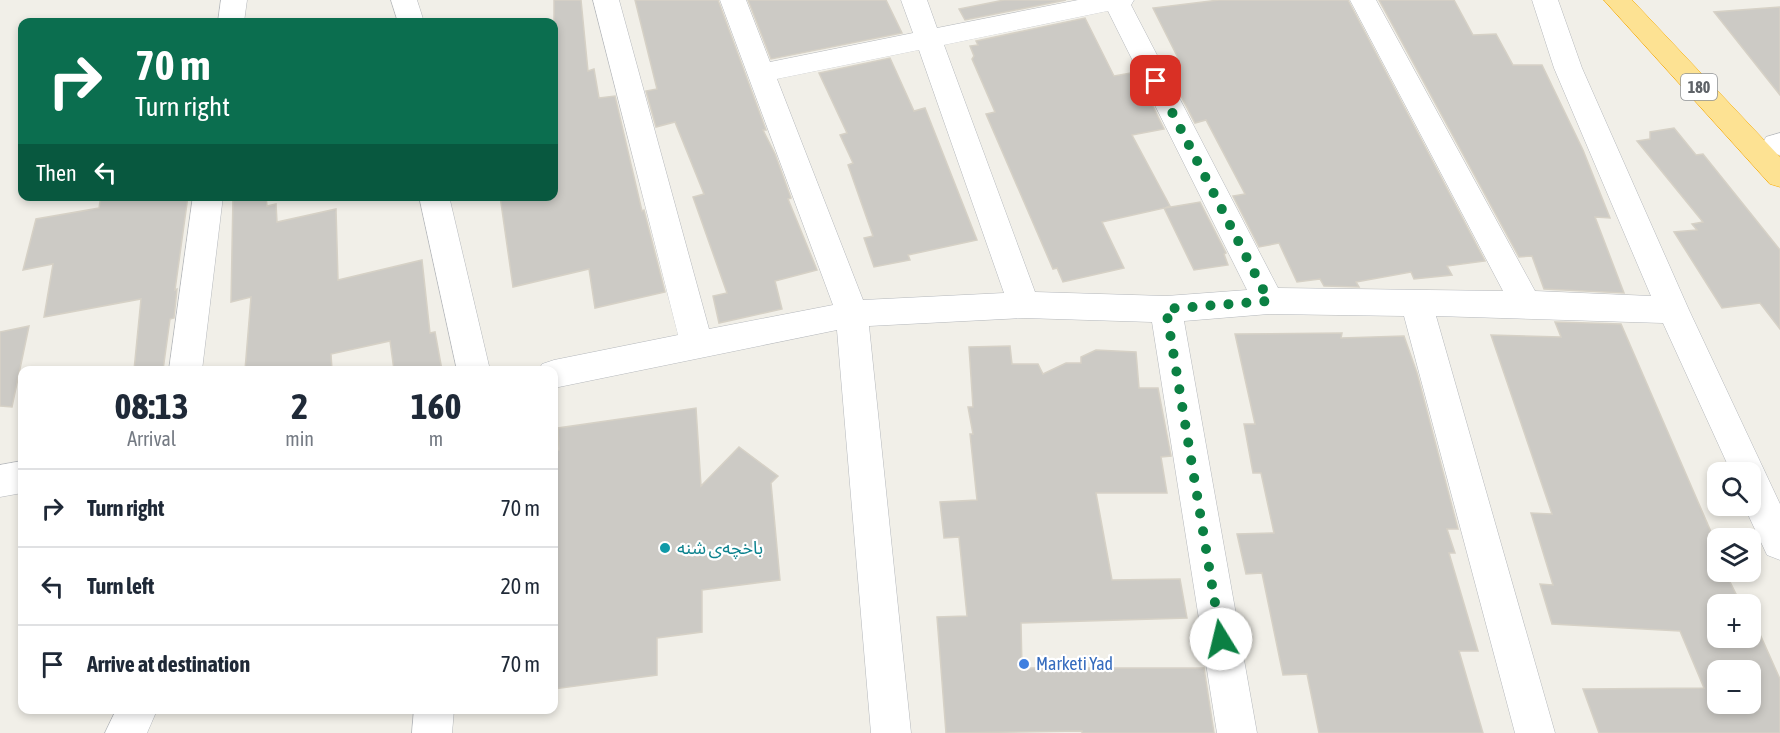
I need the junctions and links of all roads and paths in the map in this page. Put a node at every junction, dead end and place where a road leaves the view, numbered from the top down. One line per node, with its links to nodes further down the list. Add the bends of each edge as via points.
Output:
1 (234, 0): 12 (street)
2 (404, 0): 13 (street)
3 (606, 0): 27 (street)
4 (733, 0): 15 (street)
5 (914, 0): 14 (street)
6 (1115, 0): 7 (street); 14 (street); 20 (street)
7 (1121, 0)
8 (1364, 0): 22 (street)
9 (1545, 0): 25 (street, via 1568,68)
10 (1617, 0): 17 (highway, 180)
11 (1645, 0): 16 (highway, 180)
12 (232, 18)
13 (410, 18)
14 (928, 39): 15 (street); 23 (street)
15 (760, 73): 26 (street)
16 (1779, 146)
17 (1780, 176)
18 (207, 201): 28 (street)
19 (435, 201): 29 (street)
20 (1269, 301): 21 (street); 24 (street)
21 (1416, 303): 22 (street); 42 (street)
22 (1526, 304): 25 (street)
23 (1024, 305): 24 (street); 26 (street)
24 (1166, 309): 41 (street)
25 (1673, 310): 31 (street)
26 (852, 314): 27 (street); 40 (street)
27 (697, 346): 30 (street)
28 (186, 366)
29 (473, 366)
30 (558, 373)
31 (1743, 462)
32 (18, 478): 33 (street)
33 (0, 481)
34 (1761, 502): 35 (street)
35 (1780, 543)
36 (135, 714): 38 (street)
37 (434, 714): 39 (street)
38 (126, 733)
39 (432, 733)
40 (891, 733)
41 (1237, 733)
42 (1535, 733)

